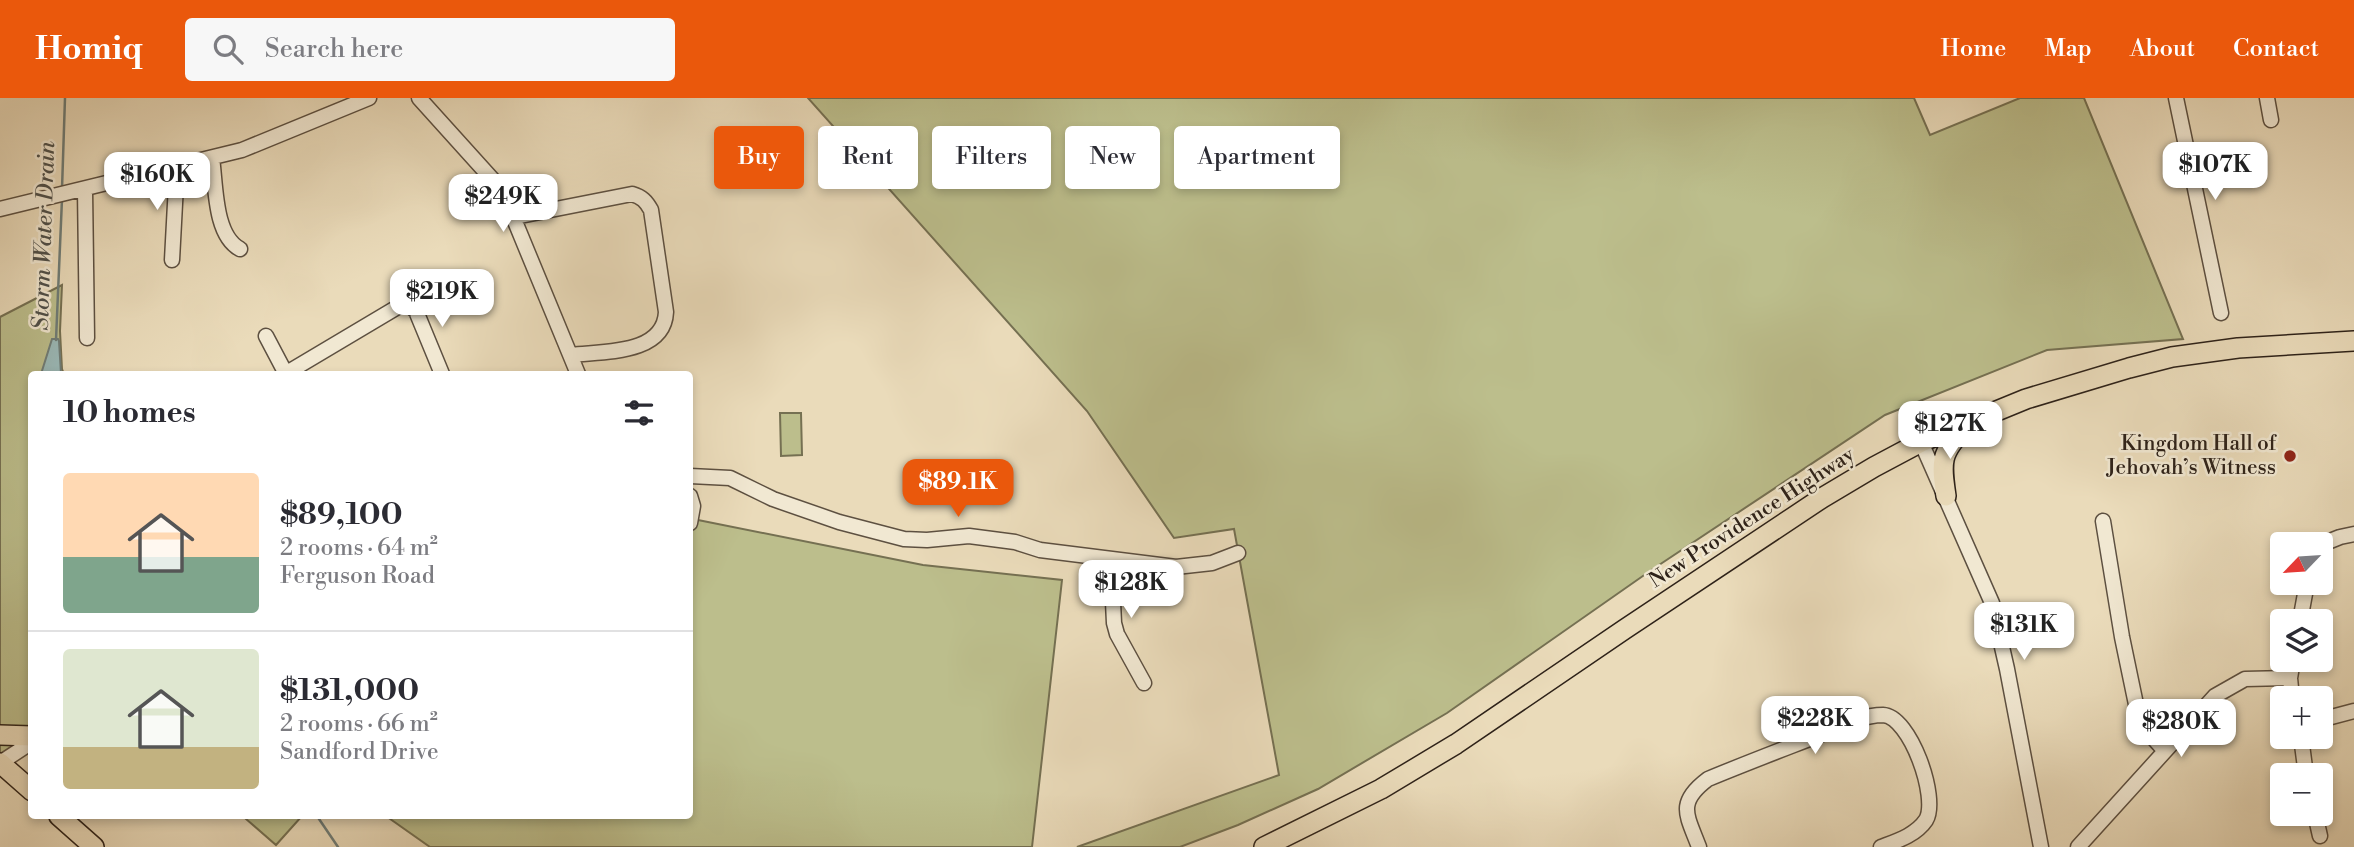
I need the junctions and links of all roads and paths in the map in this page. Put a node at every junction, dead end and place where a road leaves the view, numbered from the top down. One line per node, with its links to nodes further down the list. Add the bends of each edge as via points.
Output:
1 (369, 98): 5 (street)
2 (419, 98): 11 (street, via 498,183)
3 (2176, 98): 14 (street)
4 (2267, 98): 6 (street)
5 (344, 102): 7 (street, via 242,150)
6 (2271, 120)
7 (212, 158): 8 (street); 12 (street, via 221,226 232,245)
8 (177, 166): 9 (street); 13 (street)
9 (85, 190): 10 (street); 16 (street)
10 (0, 209)
11 (515, 217): 18 (street); 18 (street, via 632,194 647,202 651,210 666,313 661,332 644,344)
12 (240, 249)
13 (172, 260)
14 (2221, 313)
15 (266, 336): 19 (street)
16 (87, 338)
17 (2354, 341): 23 (highway, New Providence Highway, via 2172,357 2070,384)
18 (570, 355): 22 (street)
19 (284, 371)
20 (291, 371): 21 (street, via 401,305 416,311)
21 (441, 371)
22 (577, 371)
23 (1973, 420): 24 (highway, New Providence Highway); 26 (highway, via 1949,444 1943,460)
24 (1922, 442): 26 (street); 48 (highway, New Providence Highway, via 1822,498 1456,744 1381,789)
25 (693, 480): 31 (street, via 730,478 773,499 904,539 969,536)
26 (1947, 496): 51 (street, via 1994,613)
27 (2103, 521): 41 (street, via 2138,714)
28 (2354, 534): 29 (street)
29 (2333, 540)
30 (1238, 553): 31 (street, via 1212,563 1175,566)
31 (1111, 559): 34 (street, via 1114,623)
32 (2291, 672): 33 (street)
33 (2290, 678): 35 (street); 41 (street, via 2245,678 2230,686 2215,696)
34 (1144, 683)
35 (2291, 686)
36 (2354, 711): 37 (street)
37 (2333, 717)
38 (0, 735): 39 (highway)
39 (28, 738)
40 (28, 742): 42 (street)
41 (2165, 751): 52 (street)
42 (0, 763): 43 (highway)
43 (28, 788)
44 (62, 819): 47 (highway)
45 (2318, 826): 46 (street)
46 (2320, 836)
47 (94, 847)
48 (1264, 847)
49 (1699, 847): 50 (street, via 1687,804 1690,794 1708,779 1852,722 1884,715 1900,724 1909,737 1927,781 1930,812 1919,829)
50 (1881, 847)
51 (2041, 847)
52 (2078, 847)

